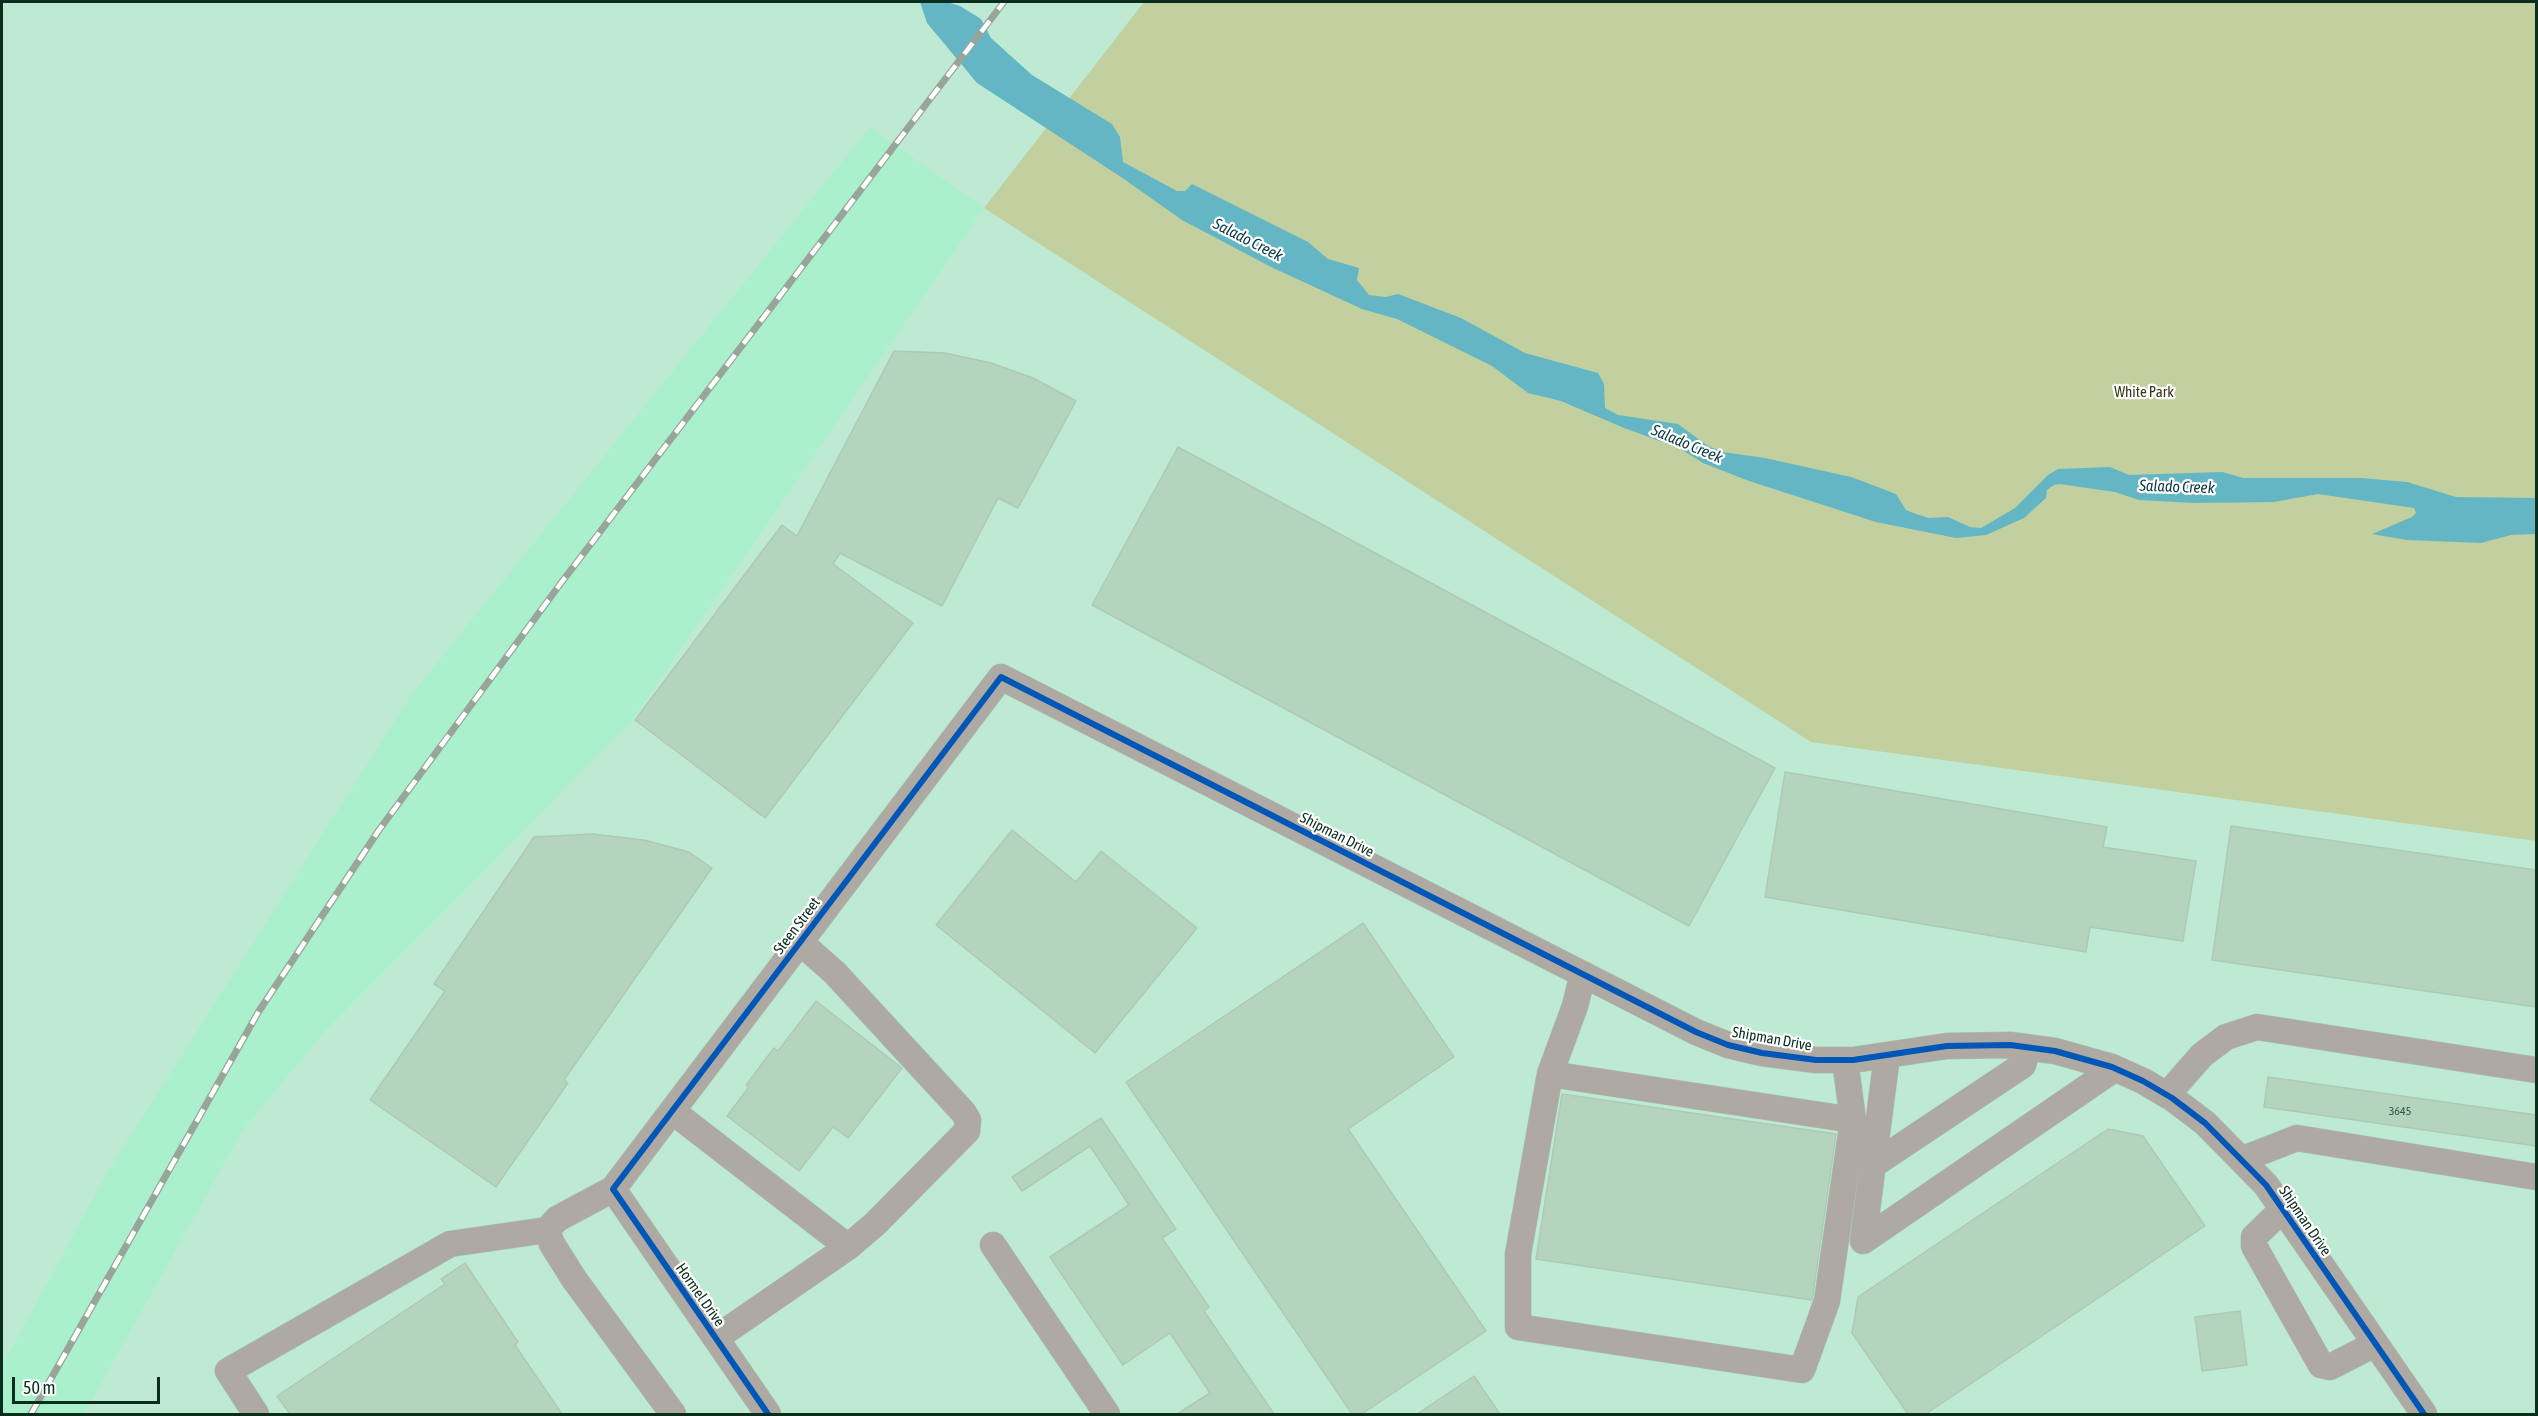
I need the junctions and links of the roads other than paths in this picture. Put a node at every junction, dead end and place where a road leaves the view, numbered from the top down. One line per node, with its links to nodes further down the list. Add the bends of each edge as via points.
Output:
1 (1001, 677): 2 (street, Steen Street); 3 (street, Shipman Drive)
2 (800, 942): 11 (street, Steen Street); 20 (street, via 835,973 968,1120 967,1131)
3 (1583, 974): 6 (street, Shipman Drive, via 1696,1032 1728,1044 1762,1053); 9 (street)
4 (2028, 1047): 5 (street, Shipman Drive, via 1947,1046); 7 (street, Shipman Drive); 14 (street, via 2023,1065)
5 (1887, 1056): 6 (street, Shipman Drive); 14 (street)
6 (1845, 1060): 12 (street)
7 (2114, 1069): 10 (street, Shipman Drive); 14 (street, via 1863,1241)
8 (2536, 1070): 10 (street, via 2257,1027 2226,1037 2202,1055)
9 (1550, 1074): 12 (street); 12 (street, via 1518,1254 1518,1328 1802,1370 1827,1301)
10 (2167, 1095): 13 (street, Shipman Drive, via 2205,1123)
11 (672, 1111): 16 (street, Steen Street); 20 (street)
12 (1853, 1120)
13 (2243, 1159): 15 (street, via 2297,1138); 17 (street, Shipman Drive)
14 (1873, 1165)
15 (2536, 1177)
16 (613, 1189): 18 (street, via 557,1219); 21 (street, Hormel Drive)
17 (2283, 1209): 22 (street, Shipman Drive); 22 (street, via 2254,1237 2254,1246 2320,1365 2330,1366)
18 (548, 1230): 23 (street, via 450,1244 228,1371); 24 (street, via 552,1244 574,1279)
19 (993, 1245): 26 (street)
20 (848, 1247): 21 (street)
21 (716, 1338): 25 (street, Hormel Drive)
22 (2375, 1344): 27 (street, Shipman Drive)
23 (256, 1414)
24 (673, 1414)
25 (768, 1414)
26 (1107, 1414)
27 (2424, 1414)

